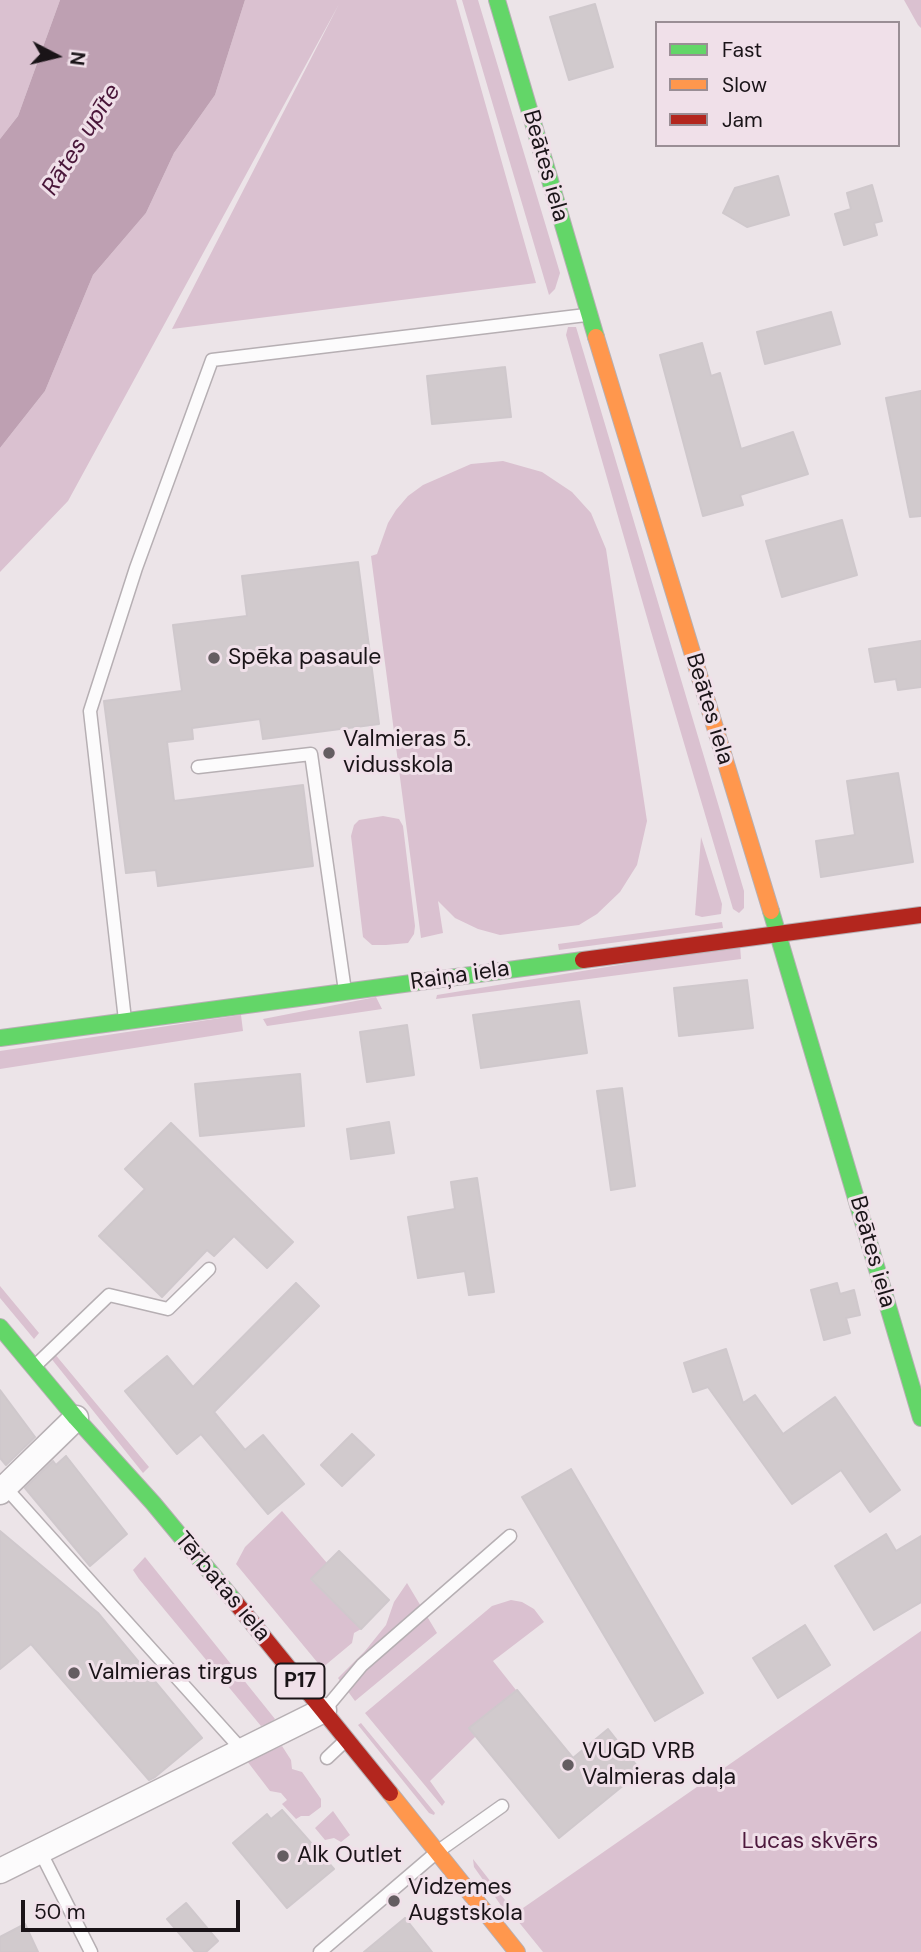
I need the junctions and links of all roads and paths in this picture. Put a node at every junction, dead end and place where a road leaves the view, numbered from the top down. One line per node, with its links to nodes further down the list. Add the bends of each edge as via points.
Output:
1 (496, 0): 2 (street, Beātes iela)
2 (589, 315): 5 (street, Beātes iela); 7 (lane, via 212,360 90,710)
3 (198, 767): 6 (lane, via 311,754)
4 (921, 915): 5 (street, Raiņa iela)
5 (778, 934): 6 (street, Raiņa iela); 13 (street, Beātes iela)
6 (345, 991): 7 (street, Raiņa iela)
7 (125, 1020): 8 (street, Raiņa iela)
8 (0, 1038)
9 (209, 1269): 11 (lane, via 168,1309 109,1295)
10 (0, 1327): 11 (street, Tērbatas iela / P17)
11 (34, 1367): 12 (street, Tērbatas iela / P17)
12 (76, 1418): 14 (street); 16 (street, Tērbatas iela / P17, via 153,1503)
13 (921, 1418)
14 (3, 1490): 18 (lane)
15 (510, 1536): 16 (lane, via 362,1665)
16 (324, 1710): 17 (street, Tērbatas iela / P17); 18 (street)
17 (347, 1739): 19 (lane); 22 (street, Tērbatas iela / P17)
18 (242, 1750): 21 (street)
19 (327, 1758)
20 (502, 1806): 22 (lane)
21 (40, 1851): 23 (street); 24 (lane)
22 (438, 1852): 25 (lane); 26 (street, Tērbatas iela / P17)
23 (0, 1871)
24 (91, 1952)
25 (320, 1952)
26 (517, 1952)

